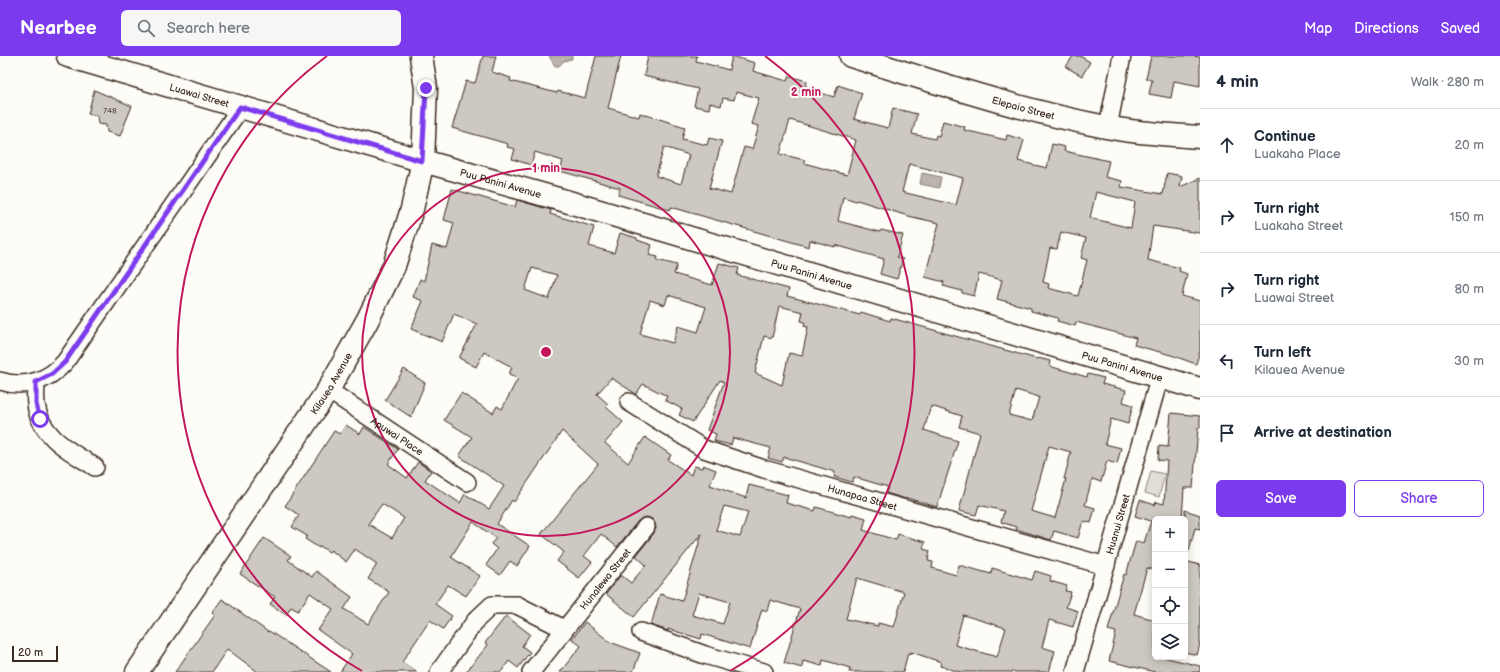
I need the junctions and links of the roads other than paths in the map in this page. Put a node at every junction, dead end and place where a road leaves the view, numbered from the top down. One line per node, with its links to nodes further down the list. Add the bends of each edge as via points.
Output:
1 (68, 56): 5 (street, Luawai Street)
2 (421, 56): 8 (street, Kilauea Avenue, via 426,88)
3 (851, 56): 6 (street, Elepaio Street, via 1049,115)
4 (1122, 56): 6 (street)
5 (240, 107): 8 (street, Luawai Street); 11 (street, via 65,362 52,374)
6 (1108, 127): 7 (street, Elepaio Street)
7 (1200, 137)
8 (422, 161): 9 (street, Puu Panini Avenue); 13 (street, Kilauea Avenue, via 412,209 394,266 367,321)
9 (1160, 376): 12 (street, Puu Panini Avenue); 18 (street, Huanui Street)
10 (0, 381): 11 (street, via 19,384)
11 (36, 382): 15 (street, via 36,404 44,428 59,444)
12 (1200, 389)
13 (328, 390): 16 (street, Apuwai Place); 21 (street, Kilauea Avenue)
14 (629, 402): 18 (street, Hunapaa Street, via 704,449 764,469)
15 (95, 467)
16 (467, 482)
17 (646, 528): 19 (street, Hunalewa Street)
18 (1106, 566): 25 (street, Huanui Street)
19 (564, 629): 22 (street, via 517,605 492,605 476,620); 23 (street, Hunalewa Street)
20 (641, 632): 24 (street, via 705,655)
21 (137, 672)
22 (439, 672)
23 (531, 672)
24 (764, 672)
25 (1075, 672)

